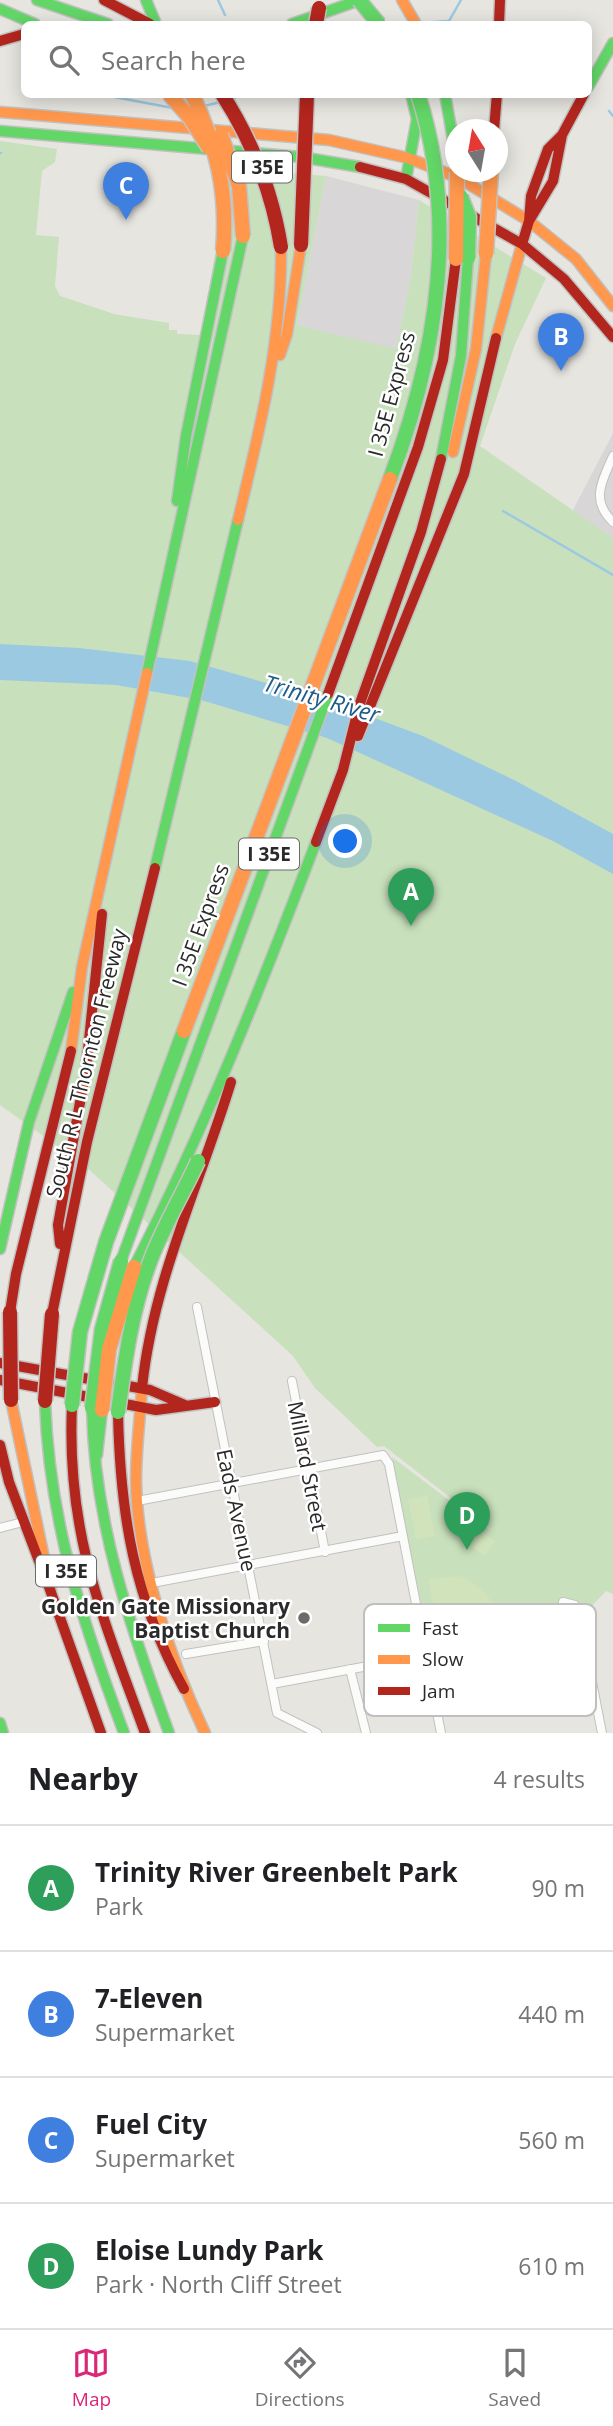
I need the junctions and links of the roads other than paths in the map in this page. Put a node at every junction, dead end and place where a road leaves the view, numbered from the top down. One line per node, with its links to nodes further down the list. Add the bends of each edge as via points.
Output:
1 (30, 0): 11 (main road)
2 (37, 0): 12 (main road)
3 (104, 0): 13 (main road)
4 (146, 0): 14 (main road)
5 (323, 0): 16 (main road, bridge)
6 (359, 0): 15 (main road); 17 (main road, bridge)
7 (402, 0): 18 (main road)
8 (500, 0): 19 (main road)
9 (0, 9): 10 (main road)
10 (28, 21)
11 (69, 21)
12 (99, 21)
13 (145, 21)
14 (155, 21)
15 (300, 21)
16 (317, 21)
17 (376, 21)
18 (414, 21)
19 (499, 21)
20 (21, 35): 21 (main road)
21 (0, 41)
22 (613, 43): 23 (main road)
23 (592, 82)
24 (172, 98): 49 (main road, bridge, via 217,164 229,199)
25 (194, 98): 57 (main road, bridge, via 222,162 226,216 186,436)
26 (195, 98): 49 (main road, bridge, via 217,125 234,168 243,213)
27 (225, 98): 53 (main road, I 35E, bridge, via 259,158 281,247 280,312)
28 (307, 98): 53 (main road, bridge, via 305,187 295,284 287,334)
29 (412, 98): 41 (main road, via 417,119)
30 (419, 98): 99 (main road, I 35E Express, bridge, via 434,142 440,227 435,296 417,394 106,1242 80,1332 72,1405 72,1488 81,1542 106,1628)
31 (446, 98): 35 (main road)
32 (496, 98): 36 (main road)
33 (582, 98): 46 (main road, via 562,135 548,149 531,196)
34 (0, 111): 38 (main road)
35 (449, 119)
36 (495, 119)
37 (0, 131): 40 (main road)
38 (289, 136): 39 (main road); 40 (main road, via 228,137)
39 (363, 147): 41 (main road); 42 (main road)
40 (200, 149): 42 (main road)
41 (408, 158): 43 (main road); 46 (main road, via 458,178)
42 (344, 164): 43 (main road)
43 (405, 180): 47 (main road)
44 (458, 182): 48 (main road, I 35E, bridge)
45 (490, 182): 54 (main road, bridge, via 481,318)
46 (529, 221): 47 (main road); 50 (main road, via 576,259)
47 (522, 244): 51 (main road); 59 (main road, via 464,474)
48 (462, 258): 54 (main road, via 461,356); 73 (main road, I 35E, bridge, via 443,360 418,447 121,1261 97,1354)
49 (238, 268): 57 (main road)
50 (609, 300): 51 (main road)
51 (589, 306): 52 (main road)
52 (613, 337)
53 (263, 403): 63 (main road, South R L Thornton Freeway / I 35E, via 188,736)
54 (453, 433): 59 (main road, via 438,505 387,627)
55 (613, 456): 56 (street, via 599,489 601,506)
56 (613, 522)
57 (174, 543): 58 (main road)
58 (132, 739): 60 (main road); 63 (main road, via 127,803 100,926)
59 (342, 770): 61 (main road)
60 (82, 967): 64 (main road, via 45,1072); 84 (main road, bridge, via 70,1056 10,1312 11,1400)
61 (243, 1034): 62 (main road); 73 (main road, bridge, via 131,1275 108,1349)
62 (228, 1091): 69 (main road, via 155,1299); 93 (main road, bridge, via 150,1262 129,1333 118,1412 118,1472 127,1546 148,1616 166,1661)
63 (65, 1218): 98 (main road, South R L Thornton Freeway / I 35E, bridge, via 45,1401 48,1480 75,1602)
64 (0, 1249)
65 (197, 1307): 70 (street, Eads Avenue)
66 (0, 1363): 69 (main road)
67 (0, 1380): 72 (main road)
68 (292, 1381): 75 (street, Millard Street)
69 (142, 1388): 71 (main road); 72 (main road)
70 (215, 1402): 71 (main road); 76 (street, Eads Avenue)
71 (185, 1405): 72 (main road)
72 (141, 1407): 77 (main road)
73 (97, 1409): 100 (main road, I 35E, via 101,1441 93,1469 101,1527)
74 (0, 1445): 78 (main road)
75 (310, 1468): 76 (street); 80 (street, via 383,1455 389,1464); 81 (street, Millard Street)
76 (232, 1484): 77 (street); 82 (street, Eads Avenue)
77 (137, 1501): 83 (main road)
78 (23, 1522): 79 (street); 84 (main road)
79 (0, 1528)
80 (403, 1536): 81 (street); 86 (street)
81 (325, 1552): 82 (street)
82 (249, 1564): 83 (street); 88 (street, Eads Avenue)
83 (152, 1583): 93 (main road)
84 (51, 1591): 97 (main road)
85 (563, 1602): 87 (street)
86 (416, 1604)
87 (571, 1604)
88 (264, 1641): 89 (street); 92 (street, Eads Avenue)
89 (186, 1654)
90 (364, 1667): 91 (street)
91 (350, 1669): 92 (street); 103 (street)
92 (271, 1684): 102 (street, Eads Avenue, via 277,1713)
93 (184, 1689): 101 (main road)
94 (596, 1702): 104 (street)
95 (0, 1723): 96 (main road)
96 (3, 1733)
97 (102, 1733)
98 (124, 1733)
99 (145, 1733)
100 (169, 1733)
101 (205, 1733)
102 (317, 1733)
103 (366, 1733)
104 (602, 1733)

